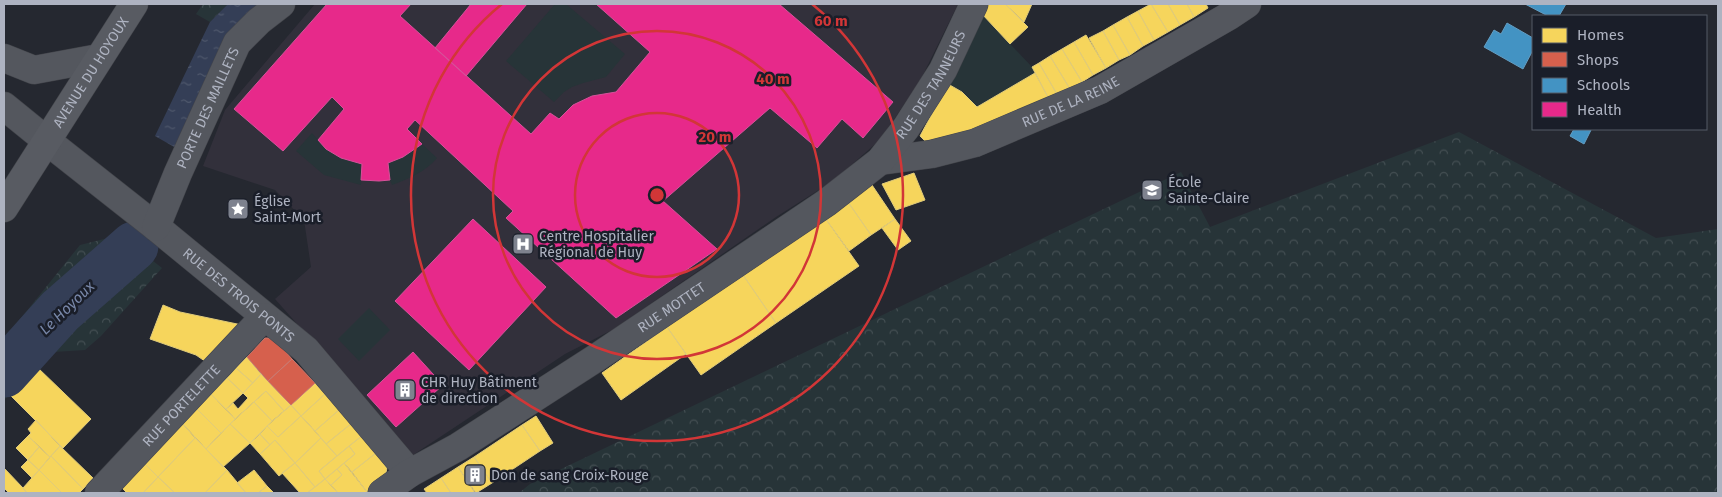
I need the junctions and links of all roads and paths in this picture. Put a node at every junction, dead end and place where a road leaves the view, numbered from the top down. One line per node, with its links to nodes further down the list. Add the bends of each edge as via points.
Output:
1 (134, 4): 6 (main road, AVENUE DU HOYOUX)
2 (281, 4): 11 (street, PORTE DES MAILLETS, via 237,43)
3 (974, 4): 9 (street, RUE DES TANNEURS, via 943,70 906,128)
4 (1247, 4): 9 (street, RUE DE LA REINE, via 1100,90 975,143 932,154)
5 (4, 58): 6 (street, via 34,70)
6 (99, 58): 8 (main road, AVENUE DU HOYOUX)
7 (5, 104): 8 (street, RUE DES TROIS PONTS)
8 (46, 140): 10 (main road, AVENUE DU HOYOUX); 11 (street, RUE DES TROIS PONTS)
9 (880, 161): 13 (street, RUE MOTTET, via 826,203 596,358 458,447)
10 (4, 208)
11 (156, 227): 12 (street, RUE DES TROIS PONTS)
12 (264, 317): 13 (street, RUE DES TROIS PONTS, via 306,350); 14 (street, RUE PORTELETTE)
13 (410, 473): 15 (street, RUE MOTTET)
14 (99, 493)
15 (382, 493)

